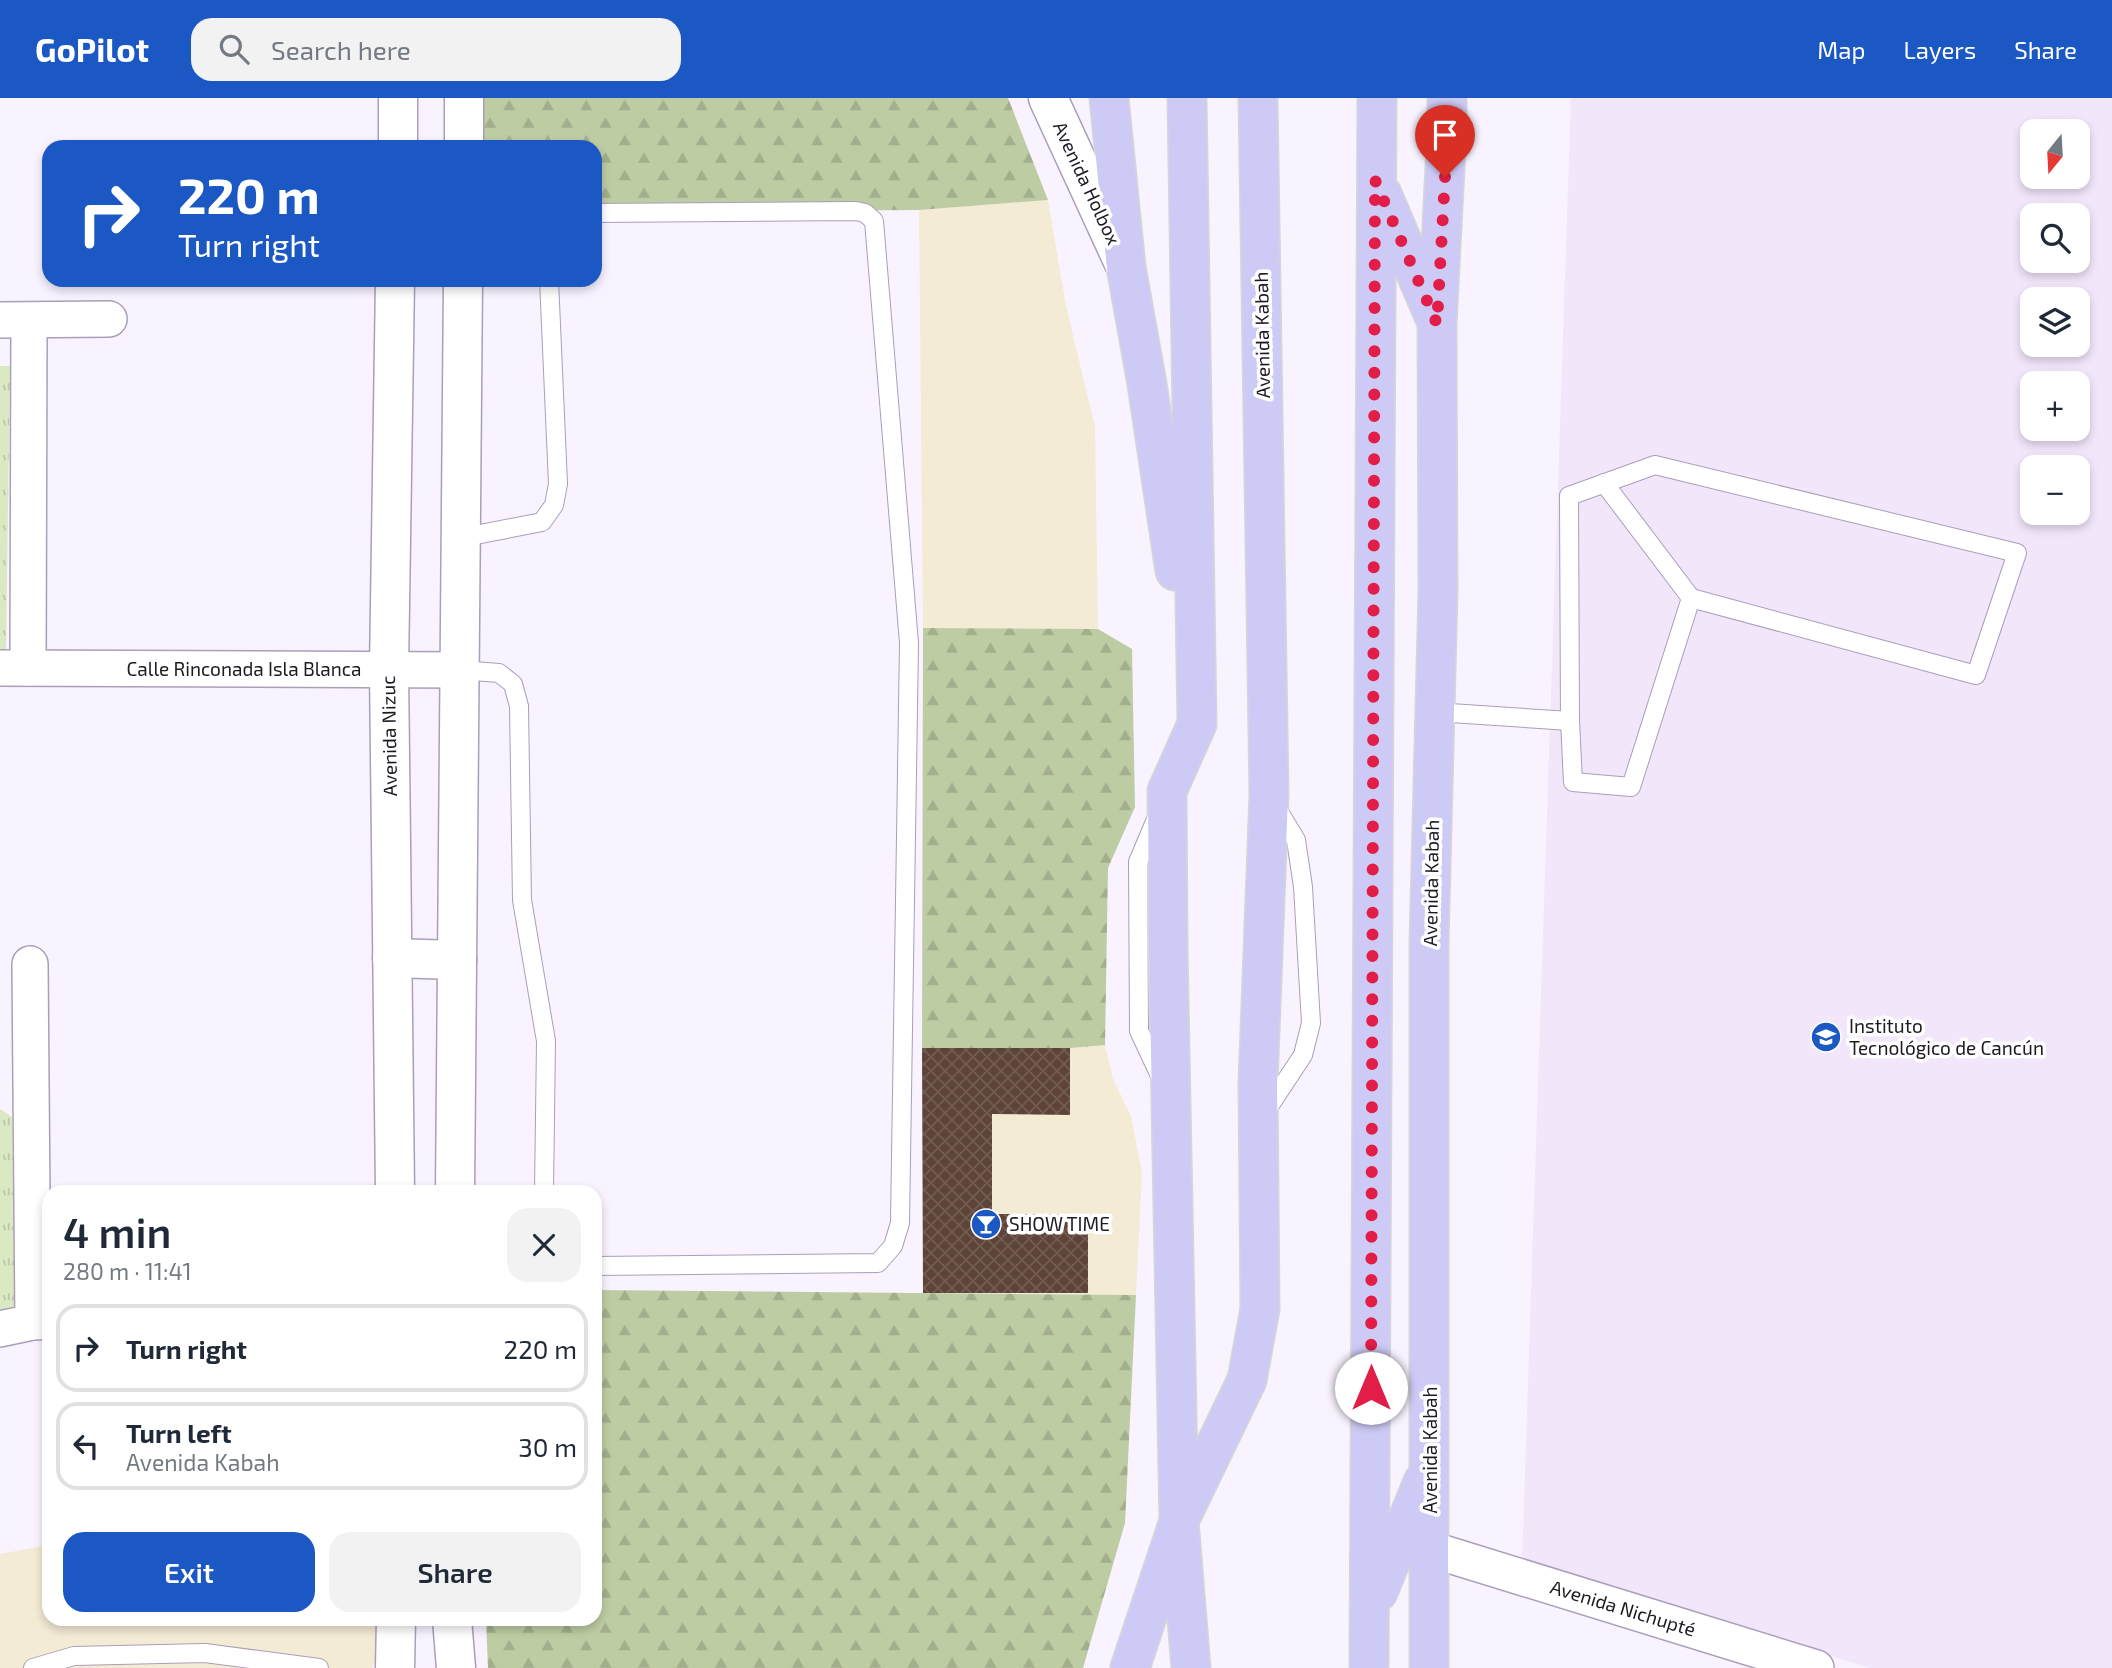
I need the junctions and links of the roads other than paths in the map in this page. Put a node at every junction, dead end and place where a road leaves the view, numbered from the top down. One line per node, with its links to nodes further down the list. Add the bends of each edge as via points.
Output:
1 (398, 98): 9 (street)
2 (464, 98): 10 (street)
3 (1048, 98): 13 (street, Avenida Holbox)
4 (1109, 98): 13 (main road)
5 (1187, 98): 28 (main road)
6 (1258, 98): 29 (main road, Avenida Kabah)
7 (1377, 98): 11 (main road)
8 (1447, 98): 19 (main road, Avenida Kabah)
9 (398, 140)
10 (464, 140)
11 (1375, 180): 19 (main road); 43 (main road)
12 (602, 213): 38 (lane, via 856,211 874,221 909,643 900,1223 893,1246 878,1263)
13 (1126, 267): 28 (main road)
14 (395, 287): 24 (street, Avenida Nizuc)
15 (463, 287): 21 (street)
16 (549, 287): 21 (lane, via 558,484 554,505 542,523)
17 (109, 319): 18 (street, Calle Rinconada Isla Blanca)
18 (15, 321): 23 (street, Calle Rinconada Isla Blanca)
19 (1437, 324): 26 (main road, Avenida Kabah)
20 (1604, 484): 22 (lane); 22 (lane, via 1655,464 2017,553 1976,675); 27 (lane, via 1569,496)
21 (460, 538): 25 (street)
22 (1690, 598): 27 (lane, via 1631,787 1573,782)
23 (14, 668): 24 (street, Calle Rinconada Isla Blanca)
24 (388, 669): 25 (street, Calle Rinconada Isla Blanca); 30 (street, Avenida Nizuc)
25 (460, 670): 31 (street); 37 (lane, via 499,673 513,684 519,706 523,900 546,1041)
26 (1435, 712): 27 (lane); 40 (main road, Avenida Kabah, via 1429,943)
27 (1570, 721)
28 (1197, 724): 41 (main road, via 1167,791)
29 (1269, 795): 34 (main road, Avenida Kabah); 34 (lane, via 1296,840 1311,1023 1303,1055)
30 (392, 958): 31 (street); 35 (street, Avenida Nizuc)
31 (457, 960): 36 (street)
32 (30, 964): 33 (street)
33 (15, 1077): 39 (street)
34 (1258, 1123): 41 (main road, Avenida Kabah, via 1260,1309 1247,1380)
35 (395, 1185)
36 (455, 1185)
37 (544, 1185)
38 (602, 1266)
39 (27, 1324)
40 (1430, 1464): 42 (main road, Avenida Kabah); 43 (main road)
41 (1179, 1521): 50 (main road); 51 (main road)
42 (1430, 1549): 53 (main road, Avenida Kabah); 54 (street, Avenida Nichupté)
43 (1370, 1612): 52 (main road)
44 (396, 1626): 48 (street)
45 (453, 1626): 49 (street)
46 (33, 1668): 47 (lane, via 74,1656 205,1653)
47 (319, 1668)
48 (395, 1668)
49 (456, 1668)
50 (1130, 1668)
51 (1191, 1668)
52 (1369, 1668)
53 (1429, 1668)
54 (1816, 1668)

